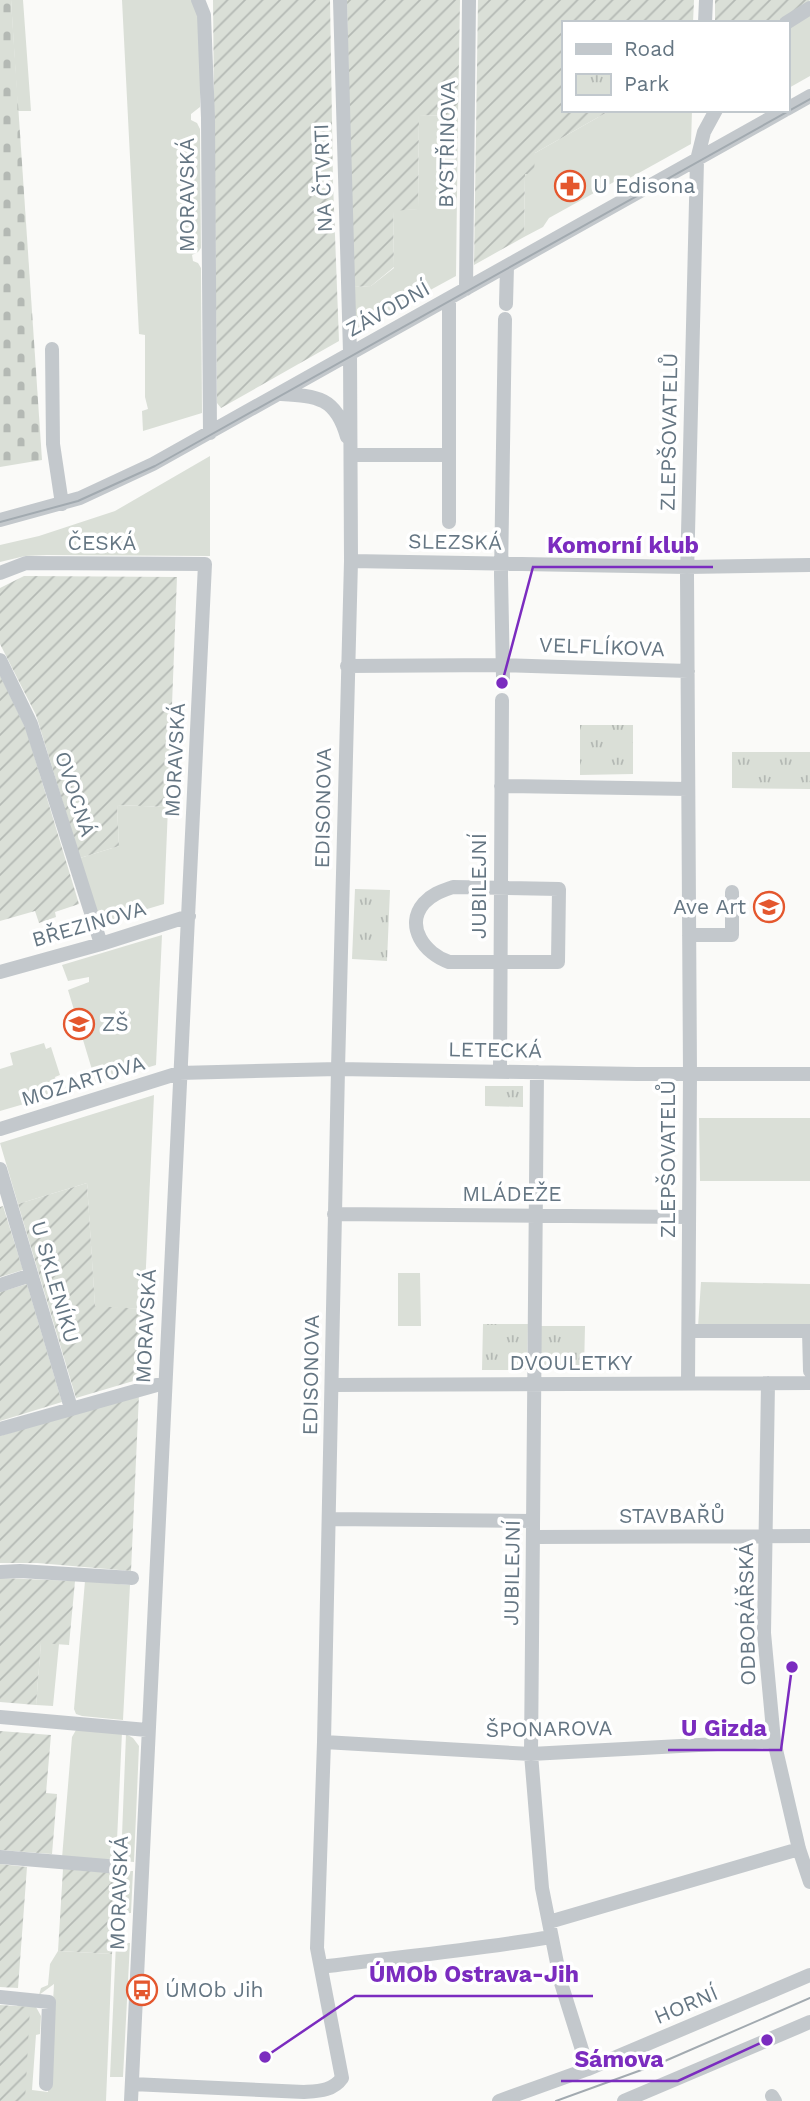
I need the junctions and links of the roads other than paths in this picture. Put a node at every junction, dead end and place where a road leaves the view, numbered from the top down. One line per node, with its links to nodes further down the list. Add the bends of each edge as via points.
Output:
1 (198, 0): 21 (street, MORAVSKÁ, via 204,15 207,92)
2 (340, 0): 19 (street, NA ČTVRTI)
3 (470, 0): 14 (street, BYSTŘINOVA)
4 (706, 0): 6 (street)
5 (810, 8): 7 (street)
6 (705, 21)
7 (789, 21)
8 (810, 96): 9 (street, ZÁVODNÍ)
9 (789, 108)
10 (715, 112): 12 (street, ZLEPŠOVATELŮ)
11 (782, 112): 12 (street, ZÁVODNÍ)
12 (697, 160): 13 (street, ZÁVODNÍ); 31 (street, ZLEPŠOVATELŮ)
13 (507, 267): 14 (street, ZÁVODNÍ); 16 (street)
14 (467, 289): 15 (street, ZÁVODNÍ)
15 (449, 299): 19 (street, ZÁVODNÍ); 23 (street)
16 (506, 304)
17 (505, 319): 29 (street)
18 (52, 349): 24 (street, via 53,444)
19 (350, 355): 20 (street, ZÁVODNÍ); 22 (street, EDISONOVA)
20 (281, 394): 21 (street, ZÁVODNÍ); 22 (street, EDISONOVA, via 327,401 344,425)
21 (210, 433): 24 (street, ZÁVODNÍ, via 135,474)
22 (351, 455): 23 (street); 27 (street, EDISONOVA)
23 (449, 455): 26 (street)
24 (62, 504): 25 (street, ZÁVODNÍ)
25 (0, 520)
26 (449, 522)
27 (351, 561): 29 (street, SLEZSKÁ); 34 (street, EDISONOVA)
28 (205, 564): 32 (street, ČESKÁ, via 26,564); 42 (street, MORAVSKÁ)
29 (502, 564): 31 (street, SLEZSKÁ); 36 (street)
30 (810, 565): 31 (street, SLEZSKÁ)
31 (687, 567): 35 (street, ZLEPŠOVATELŮ)
32 (0, 573)
33 (0, 660): 44 (street, OVOCNÁ, via 31,724)
34 (347, 666): 36 (street, VELFLÍKOVA); 47 (street, EDISONOVA)
35 (688, 671): 36 (street, VELFLÍKOVA); 39 (street, ZLEPŠOVATELŮ)
36 (503, 672)
37 (502, 701): 38 (street, JUBILEJNÍ)
38 (501, 786): 39 (street); 40 (street, JUBILEJNÍ)
39 (688, 789): 43 (street, ZLEPŠOVATELŮ)
40 (501, 887): 45 (street, JUBILEJNÍ); 45 (street, via 559,889 558,962); 45 (street, via 453,887 435,893 422,905 417,925 424,946 435,958)
41 (732, 892): 43 (street, via 732,935)
42 (189, 916): 44 (street, BŘEZINOVA); 50 (street, MORAVSKÁ)
43 (689, 935): 51 (street, ZLEPŠOVATELŮ)
44 (101, 944): 46 (street, BŘEZINOVA)
45 (500, 963): 48 (street, JUBILEJNÍ)
46 (0, 972)
47 (338, 1069): 48 (street, LETECKÁ); 50 (street, LETECKÁ); 55 (street, EDISONOVA)
48 (499, 1072): 49 (street, LETECKÁ)
49 (537, 1072): 51 (street, LETECKÁ); 56 (street, JUBILEJNÍ)
50 (179, 1073): 53 (street, MOZARTOVA); 63 (street, MORAVSKÁ)
51 (690, 1074): 52 (street, LETECKÁ); 57 (street, ZLEPŠOVATELŮ)
52 (810, 1074)
53 (0, 1129)
54 (0, 1169): 58 (street, U SKLENÍKU)
55 (334, 1214): 56 (street, MLÁDEŽE); 68 (street, EDISONOVA)
56 (537, 1214): 57 (street, MLÁDEŽE); 67 (street, JUBILEJNÍ)
57 (689, 1217): 60 (street, ZLEPŠOVATELŮ)
58 (31, 1275): 59 (street); 69 (street, U SKLENÍKU)
59 (0, 1285)
60 (688, 1331): 61 (street); 64 (street, ZLEPŠOVATELŮ)
61 (810, 1331): 62 (street)
62 (810, 1371)
63 (164, 1383): 69 (street); 79 (street, MORAVSKÁ)
64 (688, 1383): 65 (street, DVOULETKY); 67 (street, DVOULETKY)
65 (768, 1383): 66 (street, DVOULETKY); 73 (street, ODBORÁŘSKÁ)
66 (810, 1383)
67 (535, 1384): 68 (street, DVOULETKY); 72 (street, JUBILEJNÍ)
68 (332, 1385): 71 (street, EDISONOVA)
69 (71, 1408): 70 (street)
70 (0, 1429)
71 (329, 1518): 72 (street); 81 (street, EDISONOVA)
72 (533, 1521): 75 (street, JUBILEJNÍ)
73 (766, 1536): 74 (street, STAVBAŘŮ); 75 (street, STAVBAŘŮ); 80 (street, ODBORÁŘSKÁ, via 765,1633)
74 (810, 1536)
75 (533, 1537): 82 (street, JUBILEJNÍ)
76 (0, 1572): 77 (street)
77 (132, 1578)
78 (0, 1717): 79 (street)
79 (147, 1730): 94 (street, MORAVSKÁ)
80 (774, 1741): 82 (street, ŠPONAROVA); 83 (street, ODBORÁŘSKÁ)
81 (324, 1742): 82 (street, ŠPONAROVA); 88 (street, EDISONOVA, via 317,1948)
82 (531, 1754): 87 (street, JUBILEJNÍ)
83 (799, 1849): 86 (street, ODBORÁŘSKÁ); 87 (street)
84 (0, 1857): 85 (street)
85 (119, 1867)
86 (810, 1882)
87 (550, 1930): 88 (street, via 487,1948); 92 (street, JUBILEJNÍ)
88 (321, 1967): 94 (street, EDISONOVA, via 342,2078 337,2085 304,2092)
89 (810, 1975): 92 (street, HORNÍ)
90 (0, 1997): 93 (street, via 49,2002)
91 (810, 2022): 96 (street)
92 (588, 2069): 95 (street, HORNÍ)
93 (46, 2084)
94 (133, 2094)
95 (499, 2101)
96 (624, 2101)

